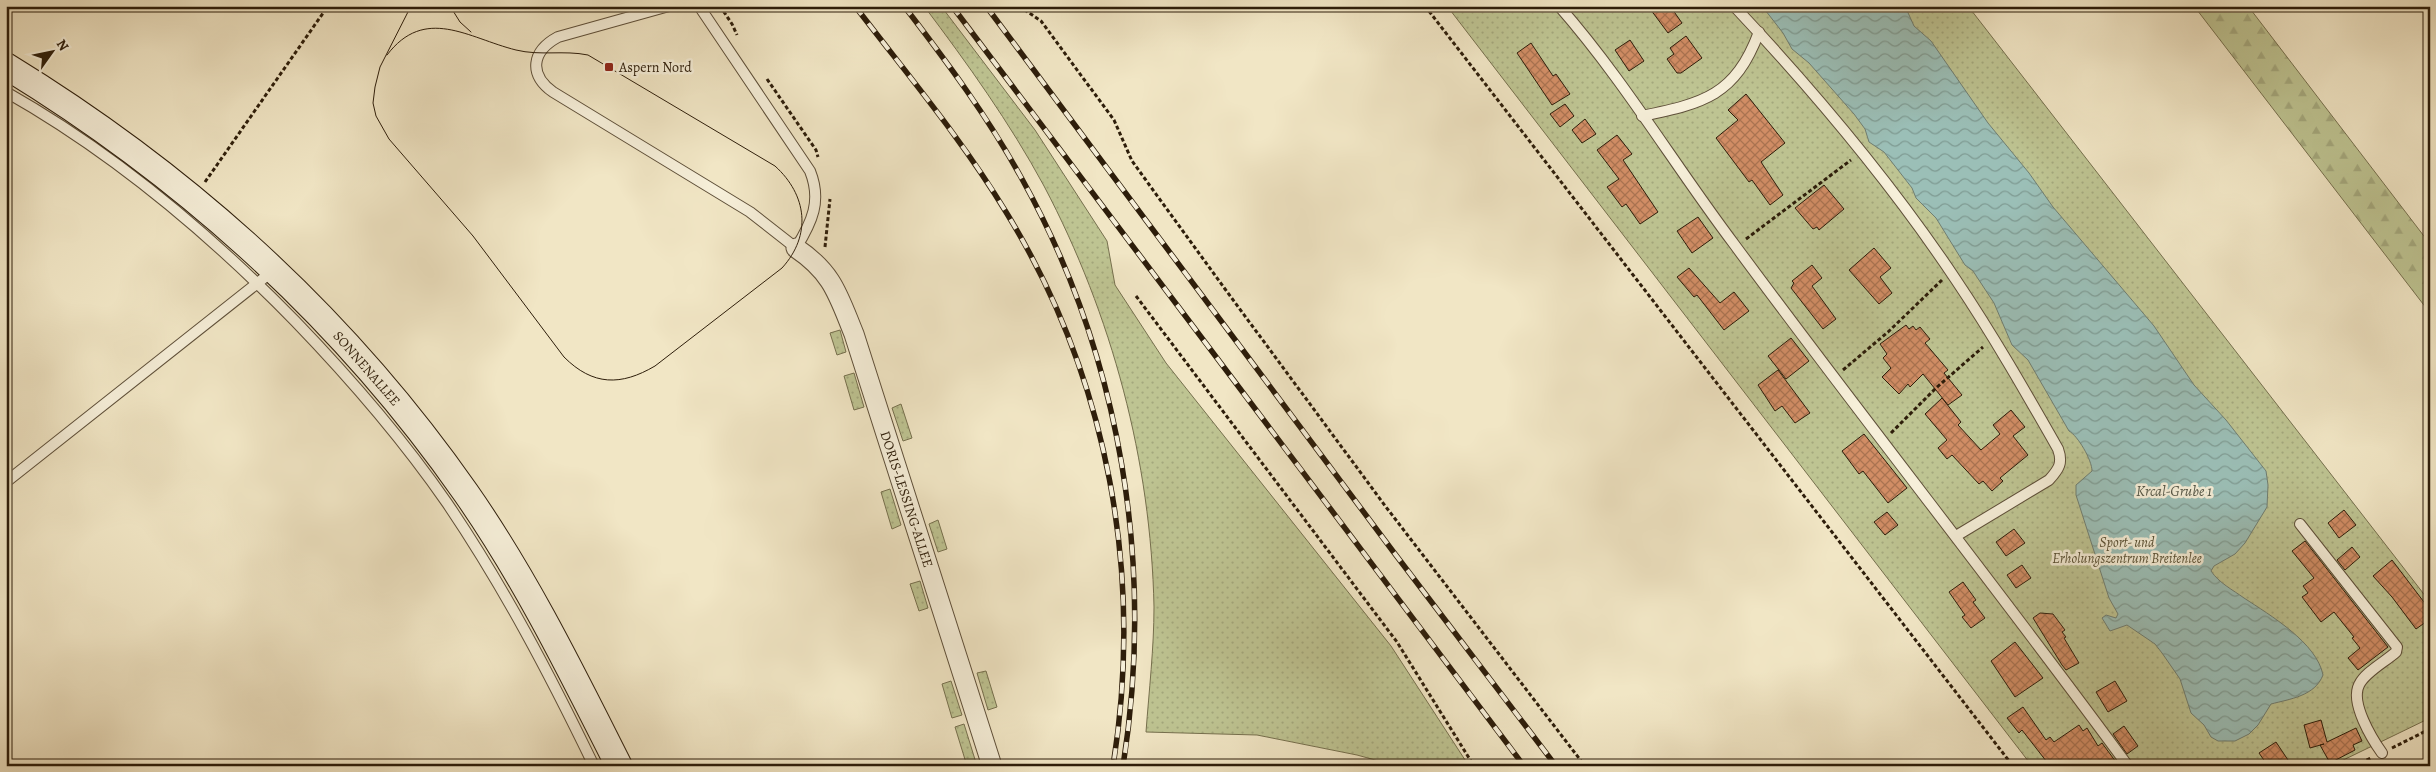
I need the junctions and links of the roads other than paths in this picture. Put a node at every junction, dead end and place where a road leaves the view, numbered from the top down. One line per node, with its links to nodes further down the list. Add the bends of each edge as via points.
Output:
1 (669, 6): 9 (lane, via 548,42 538,57 540,80 553,92 750,212)
2 (699, 6): 9 (lane, via 810,171 816,190 815,210)
3 (1559, 6): 8 (lane)
4 (1734, 6): 5 (lane)
5 (1759, 32): 8 (lane, via 1744,65 1726,87 1702,99); 13 (lane, via 1861,153 1950,272 2058,449 2060,466 2049,480)
6 (6, 66): 10 (street, SONNENALLEE, via 96,124 159,170)
7 (6, 92): 10 (lane, via 125,170 220,248)
8 (1642, 116): 13 (lane, via 1736,247)
9 (796, 248): 17 (street, DORIS-LESSING-ALLEE, via 811,258 835,287 854,334)
10 (267, 277): 11 (lane); 15 (lane, via 446,503 512,606); 16 (street, SONNENALLEE, via 318,312 382,382 466,494 532,598)
11 (6, 482)
12 (2300, 524): 14 (lane, via 2397,647 2396,652 2358,686 2357,696 2365,724)
13 (1956, 536): 18 (lane)
14 (2382, 753)
15 (594, 766)
16 (620, 766)
17 (992, 766)
18 (2128, 766)

